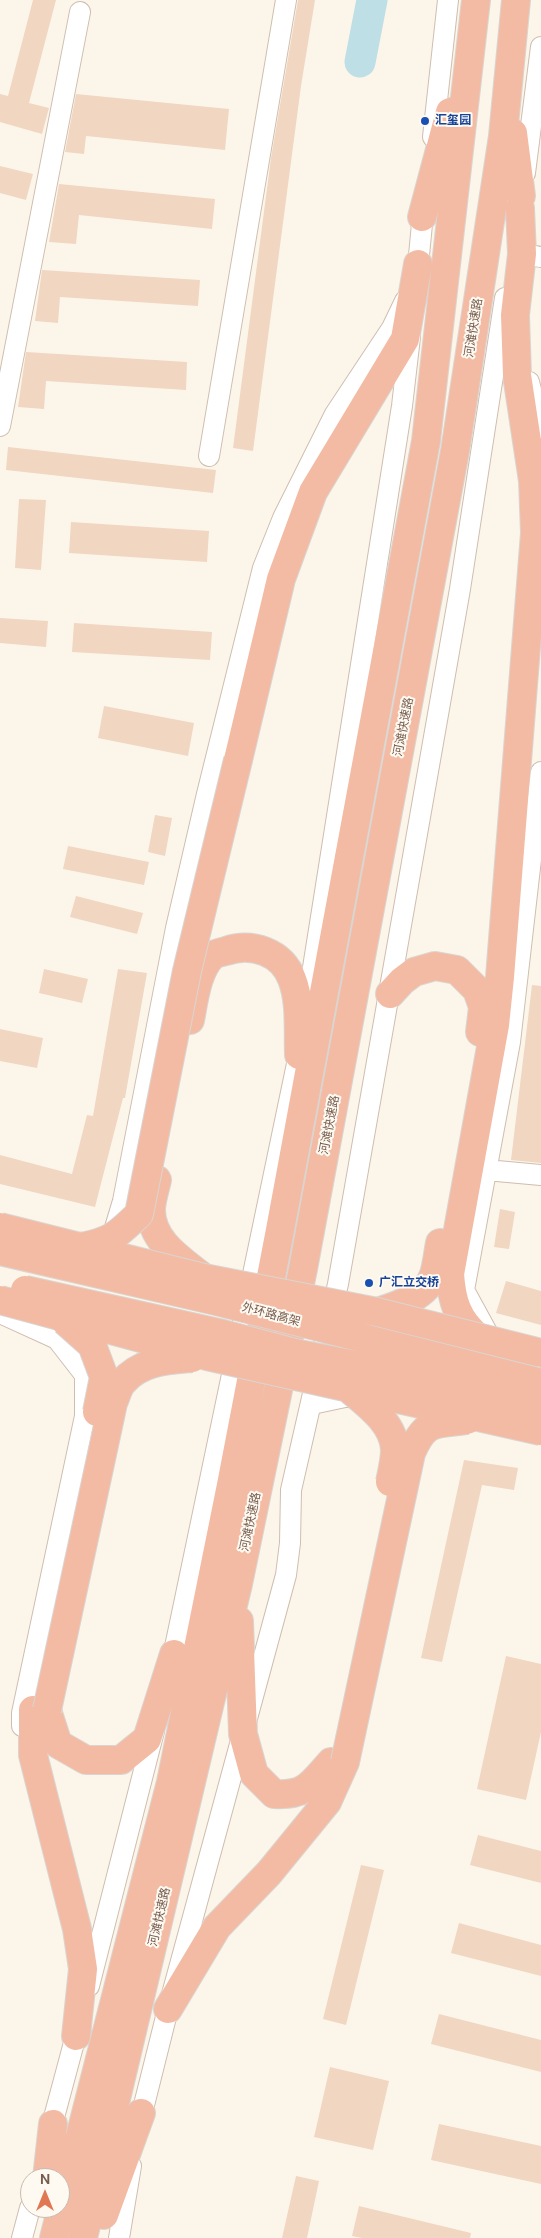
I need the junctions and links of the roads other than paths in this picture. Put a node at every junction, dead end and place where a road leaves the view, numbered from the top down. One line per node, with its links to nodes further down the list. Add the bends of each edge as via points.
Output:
1 (286, 0): 16 (street)
2 (448, 0): 10 (street)
3 (476, 0): 6 (highway, 河滩快速路)
4 (516, 0): 8 (highway, 河滩快速路)
5 (80, 12): 14 (street)
6 (472, 31): 10 (highway); 62 (highway, 河滩快速路, via 426,440 270,1279 171,1782)
7 (541, 47): 9 (street)
8 (508, 91): 9 (highway); 46 (highway, 河滩快速路, via 455,451 305,1259)
9 (520, 202): 11 (highway); 18 (street, via 460,588)
10 (422, 217): 12 (street)
11 (532, 255): 13 (highway, via 515,315)
12 (417, 272): 19 (street, via 402,406); 24 (highway, bridge, via 405,339 310,501 281,579 186,971 139,1214 115,1236); 26 (street, via 392,328 335,414 283,518 263,568 201,817 123,1201)
13 (516, 324): 15 (street); 36 (highway, via 518,375 533,481 535,533 499,986 450,1274 451,1296 464,1325)
14 (0, 426)
15 (541, 428)
16 (209, 456)
17 (541, 772): 20 (street, via 510,1042)
18 (390, 994): 30 (street); 33 (highway, via 414,972 435,966 457,970 478,990 483,1007 479,1051 434,1276 420,1293 393,1308)
19 (299, 1055): 27 (highway, via 297,1000 292,979 281,960 262,949 236,947 213,955 203,970 196,993 151,1210 155,1232); 29 (street)
20 (486, 1170): 21 (street); 38 (street, via 464,1290 488,1334)
21 (541, 1175)
22 (0, 1227): 24 (highway, bridge)
23 (0, 1234): 26 (street)
24 (79, 1247): 27 (highway, bridge)
25 (0, 1251): 38 (highway, 外环路高架, bridge, via 216,1301)
26 (105, 1260): 29 (street, via 229,1291)
27 (204, 1278): 33 (highway, bridge)
28 (0, 1284): 42 (highway, bridge, via 299,1354 462,1386)
29 (251, 1284): 40 (street)
30 (338, 1284): 38 (street, via 349,1307 387,1337); 41 (street)
31 (0, 1300): 35 (highway, bridge)
32 (0, 1307): 40 (street, via 122,1344 206,1363 216,1370)
33 (377, 1312): 36 (highway, bridge)
34 (0, 1313): 51 (street, via 57,1339 85,1375 85,1416 22,1713 20,1761)
35 (62, 1318): 37 (highway, bridge); 48 (highway, bridge, via 92,1344 104,1377)
36 (478, 1337): 38 (highway, bridge)
37 (207, 1356): 39 (highway, bridge); 48 (highway, bridge, via 152,1362 123,1382 113,1403)
38 (538, 1369)
39 (347, 1387): 43 (highway, bridge); 50 (highway, bridge, via 389,1428 395,1449)
40 (229, 1392): 47 (street)
41 (312, 1404): 45 (street, via 345,1397 366,1397); 49 (street, via 291,1490 286,1574)
42 (541, 1406)
43 (483, 1417): 44 (highway, bridge); 50 (highway, bridge, via 430,1425 419,1434 411,1453)
44 (541, 1431)
45 (541, 1442)
46 (238, 1584): 49 (highway); 63 (highway, 河滩快速路)
47 (174, 1654): 48 (highway, via 147,1739 120,1760 86,1760 58,1744); 53 (street)
48 (40, 1710): 51 (highway, via 33,1755)
49 (243, 1734): 50 (highway, via 254,1774 274,1794 292,1795 308,1787); 52 (street)
50 (338, 1762): 52 (highway, via 327,1802 269,1873 216,1927)
51 (44, 1800): 53 (highway, via 77,1929 83,1969)
52 (168, 2009): 54 (street)
53 (76, 2036): 55 (street)
54 (141, 2114): 64 (highway); 65 (street)
55 (53, 2124): 56 (street); 57 (highway)
56 (41, 2168)
57 (48, 2168)
58 (27, 2218): 60 (street)
59 (43, 2218): 61 (highway)
60 (22, 2238)
61 (41, 2238)
62 (54, 2238)
63 (83, 2238)
64 (96, 2238)
65 (119, 2238)

